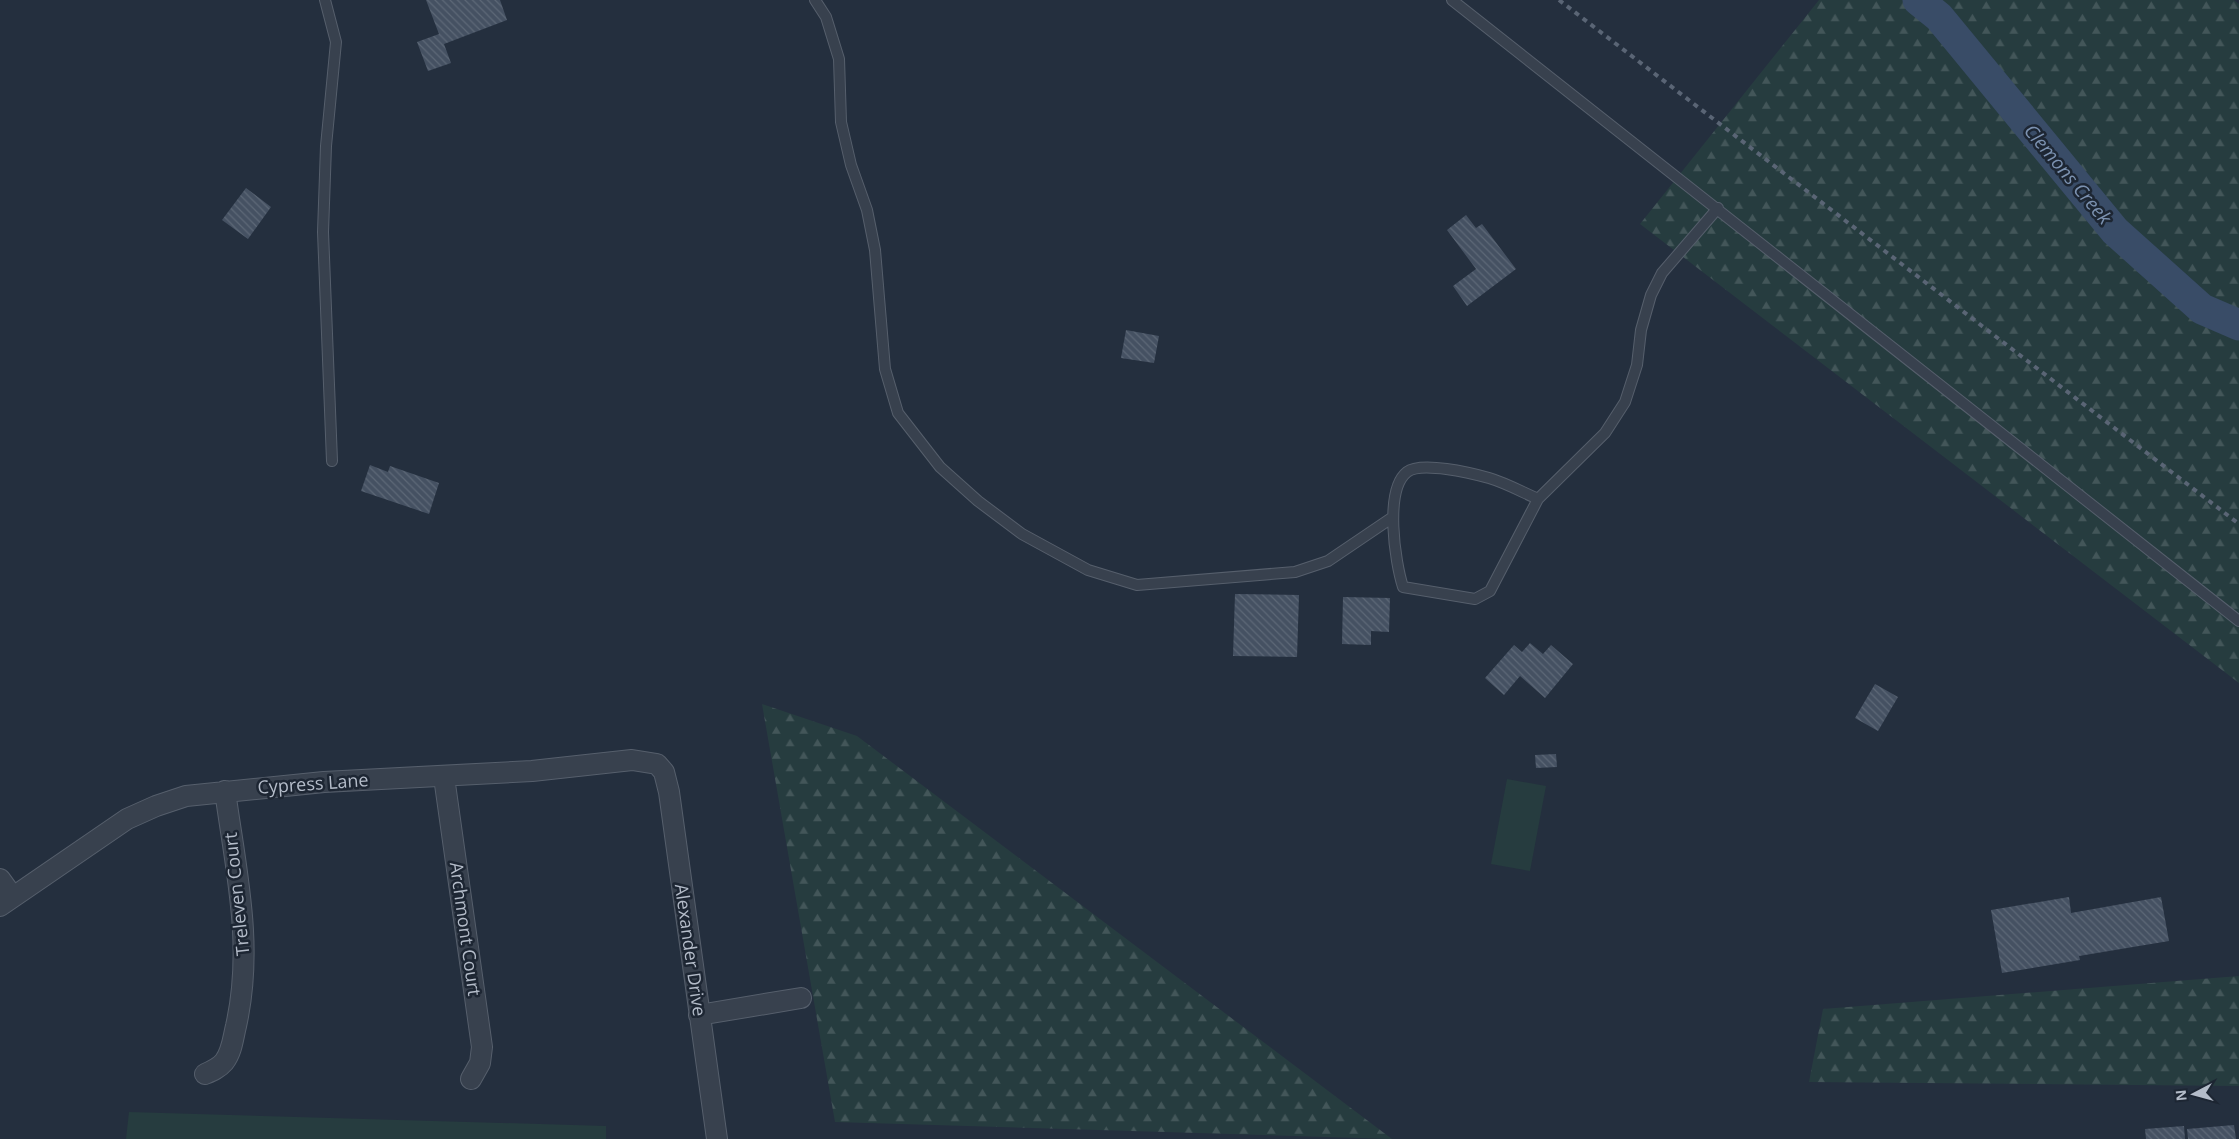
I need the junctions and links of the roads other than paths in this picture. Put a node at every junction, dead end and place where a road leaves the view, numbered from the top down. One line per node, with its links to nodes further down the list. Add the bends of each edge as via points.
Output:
1 (325, 0): 5 (lane, via 336,42 326,146 323,232)
2 (815, 0): 7 (lane, via 826,17 839,59 841,122 851,165 867,210 875,250 885,369 898,413 940,467 1022,534 1088,570 1137,585 1295,572 1328,561)
3 (1452, 0): 4 (lane)
4 (1718, 208): 6 (lane, via 1662,273 1651,295 1641,330 1637,365 1625,402 1605,433); 8 (lane)
5 (332, 461)
6 (1538, 499): 7 (lane, via 1490,478 1433,467 1408,471 1399,481); 7 (lane, via 1490,591 1475,599 1403,586 1396,566)
7 (1392, 518)
8 (2239, 621)
9 (656, 764): 10 (street, Cypress Lane, via 632,760); 15 (street, Alexander Drive, via 664,772 669,792)
10 (444, 777): 11 (street, Cypress Lane, via 324,782); 17 (street, Archmont Court, via 482,1047 480,1063)
11 (225, 791): 13 (street, Cypress Lane, via 186,796 127,819); 16 (street, Treleven Court, via 243,920 245,972 229,1054 224,1063)
12 (0, 879): 13 (street)
13 (7, 901)
14 (802, 998): 15 (street)
15 (699, 1015): 18 (street, Alexander Drive)
16 (205, 1074)
17 (471, 1079)
18 (717, 1139)

